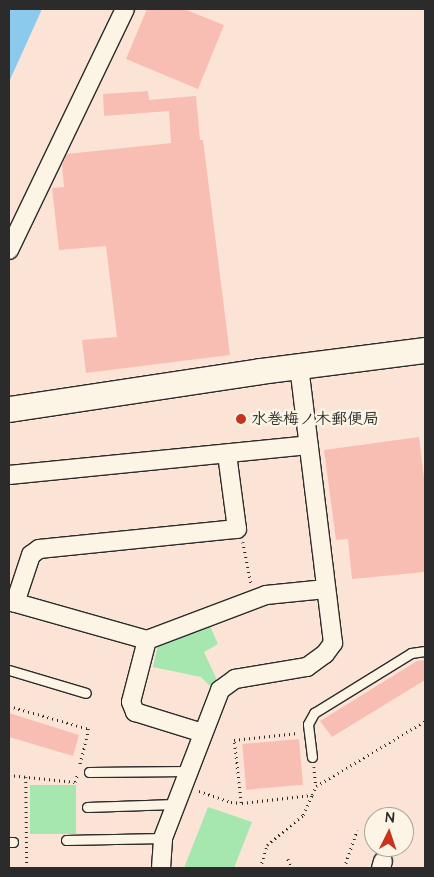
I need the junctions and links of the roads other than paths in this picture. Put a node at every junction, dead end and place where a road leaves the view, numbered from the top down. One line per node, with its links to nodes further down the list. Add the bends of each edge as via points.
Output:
1 (125, 9): 2 (street)
2 (9, 250)
3 (425, 350): 4 (street)
4 (299, 366): 5 (street); 6 (street)
5 (9, 409)
6 (309, 445): 7 (street); 9 (street)
7 (227, 454): 8 (street); 10 (street, via 237,530 39,549 31,555)
8 (9, 475)
9 (326, 589): 11 (street, via 266,595); 15 (street, via 333,643 325,654 307,666 235,679 220,690)
10 (12, 602): 11 (street)
11 (147, 640): 15 (street, via 131,702 135,712)
12 (425, 651): 16 (lane, via 411,653 314,713 308,724)
13 (9, 670): 14 (lane)
14 (86, 693)
15 (203, 733): 18 (street)
16 (312, 757)
17 (89, 772): 18 (lane)
18 (185, 778): 19 (street)
19 (175, 804): 20 (lane); 21 (street)
20 (87, 806)
21 (163, 838): 22 (lane); 23 (street)
22 (66, 840)
23 (161, 868)

